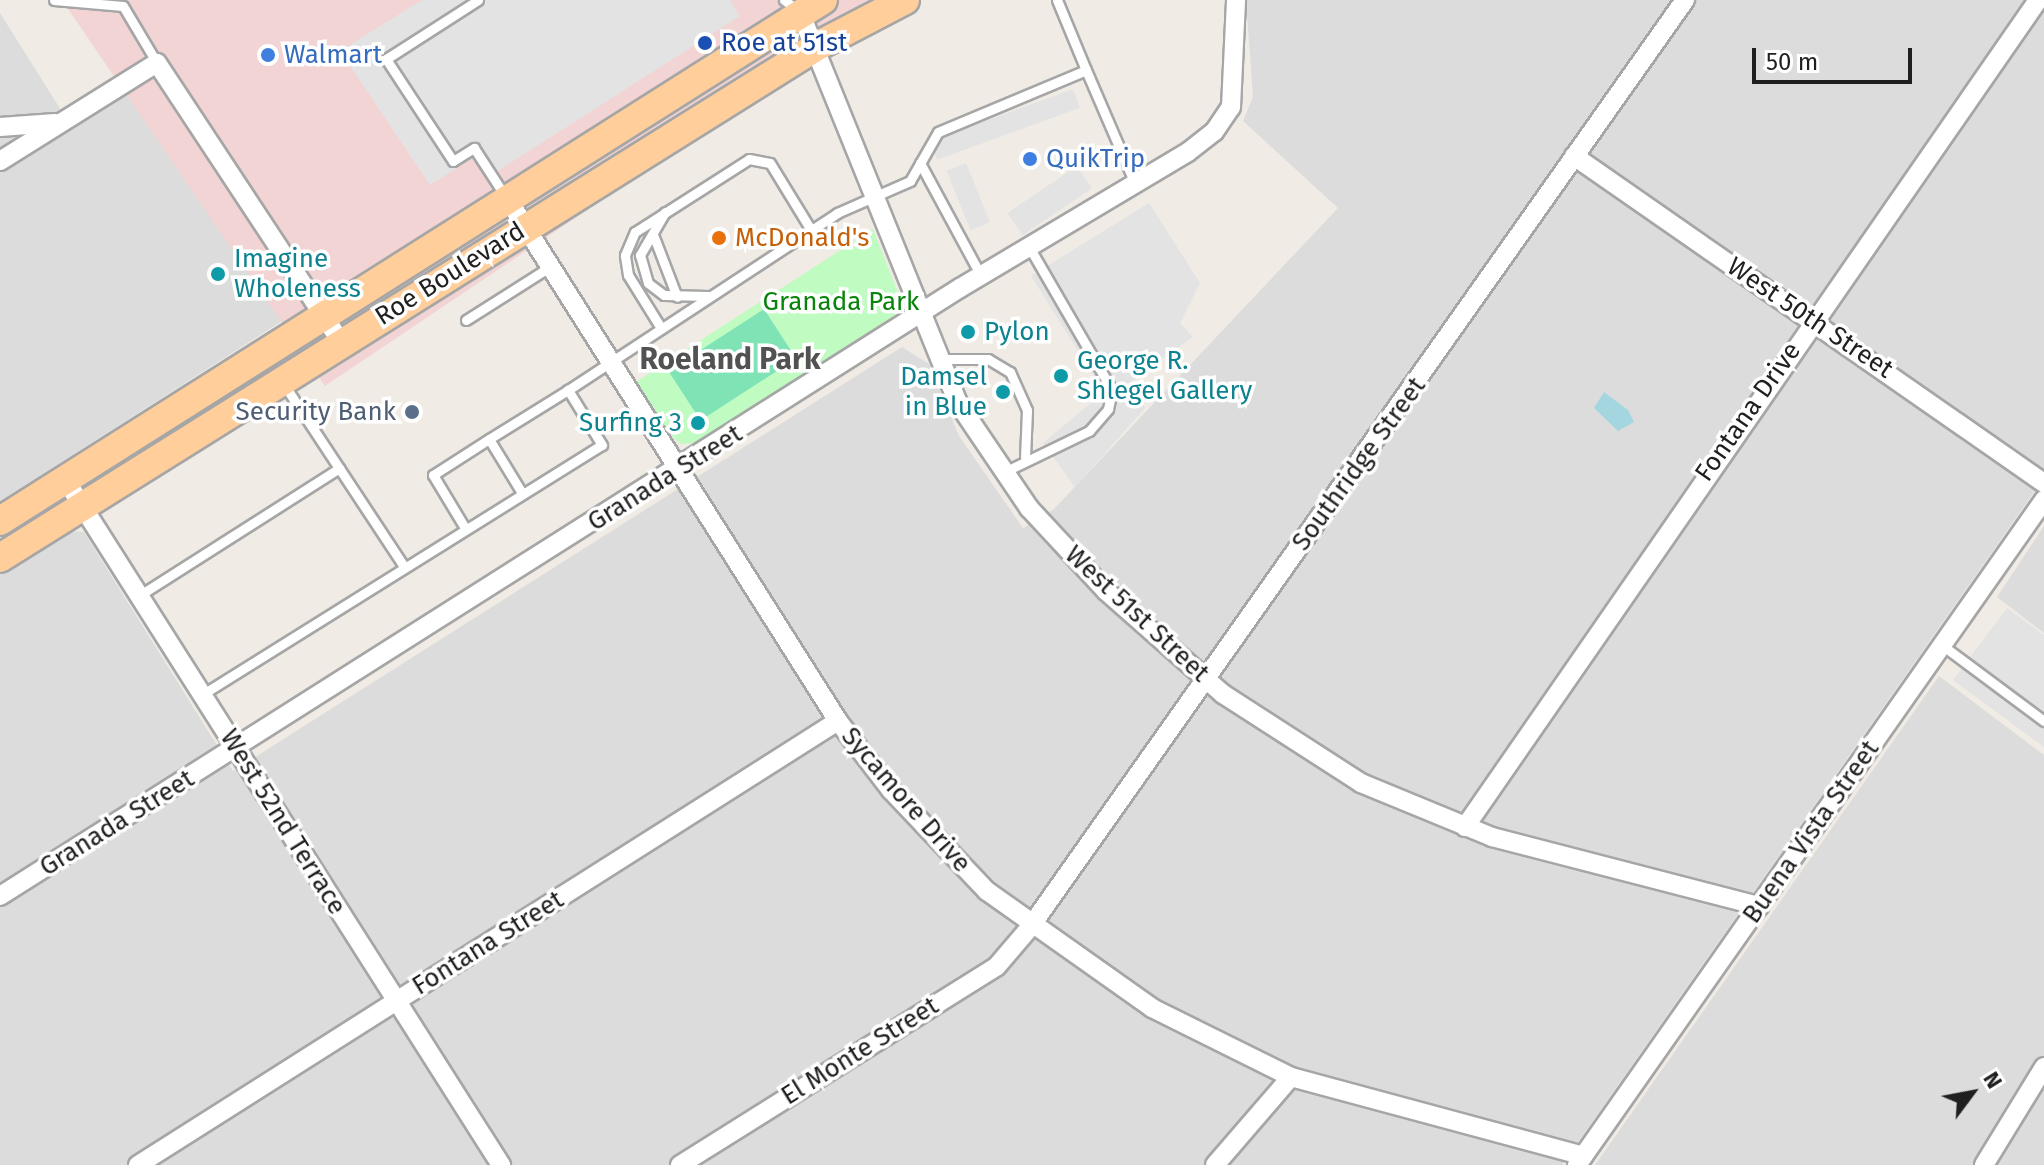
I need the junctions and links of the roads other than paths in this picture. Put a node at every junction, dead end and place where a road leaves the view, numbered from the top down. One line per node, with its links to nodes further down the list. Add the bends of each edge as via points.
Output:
1 (54, 0): 10 (lane, via 123,6)
2 (478, 0): 19 (lane, Sycamore Drive, via 386,59 453,161 474,148)
3 (905, 0): 9 (main road, Roe Boulevard)
4 (1057, 0): 11 (lane)
5 (1236, 0): 17 (street, Granada Street, via 1231,107 1214,132)
6 (1685, 0): 14 (street, Southridge Street)
7 (2038, 0): 31 (street, Fontana Drive)
8 (802, 3): 9 (street, West 51st Street); 19 (main road, Roe Boulevard)
9 (819, 45): 18 (street, West 51st Street); 21 (main road, Roe Boulevard)
10 (157, 63): 12 (street); 29 (street)
11 (1086, 70): 16 (lane, via 938,132); 17 (lane)
12 (58, 123): 13 (street); 15 (street)
13 (0, 127)
14 (1574, 156): 31 (street, West 50th Street); 55 (street, Southridge Street)
15 (0, 161)
16 (920, 163): 18 (lane, via 910,181); 26 (lane)
17 (1136, 185): 24 (street, Granada Street)
18 (876, 195): 22 (lane); 30 (street, West 51st Street)
19 (507, 198): 21 (street, Sycamore Drive); 29 (main road, Roe Boulevard)
20 (665, 212): 22 (lane, via 749,159 761,160); 23 (lane); 33 (lane, via 635,232 625,255)
21 (523, 229): 25 (street, Sycamore Drive); 34 (main road, Roe Boulevard)
22 (811, 230): 27 (lane)
23 (654, 237): 28 (lane); 28 (lane, via 639,264 648,283)
24 (1029, 247): 26 (street, Granada Street); 40 (lane, via 1112,390 1108,409 1089,431)
25 (548, 268): 32 (lane); 36 (street, Sycamore Drive)
26 (981, 276): 30 (street, Granada Street)
27 (709, 296): 28 (lane); 33 (lane)
28 (677, 297)
29 (323, 315): 34 (street); 44 (main road, Roe Boulevard)
30 (922, 315): 35 (street, West 51st Street); 42 (street, Granada Street)
31 (1813, 319): 45 (street, West 50th Street); 60 (street, Fontana Drive)
32 (466, 320)
33 (661, 328): 36 (lane)
34 (341, 342): 37 (main road, Roe Boulevard)
35 (937, 359): 40 (lane, via 988,359 1010,372 1027,410); 43 (street, West 51st Street)
36 (609, 362): 38 (lane); 42 (street, Sycamore Drive)
37 (281, 380): 41 (lane); 48 (main road, Roe Boulevard)
38 (568, 390): 39 (lane); 46 (lane, via 602,445)
39 (489, 439): 46 (lane); 50 (lane, via 433,475)
40 (1025, 457): 43 (lane)
41 (339, 468): 52 (lane); 53 (lane)
42 (679, 469): 57 (street, Sycamore Drive); 59 (street, Granada Street)
43 (1002, 473): 55 (street, West 51st Street, via 1106,591)
44 (65, 479): 48 (street, West 52nd Terrace); 49 (main road, Roe Boulevard)
45 (2044, 483)
46 (522, 493): 50 (lane)
47 (2044, 500): 54 (street, Buena Vista Street)
48 (83, 506): 51 (main road, Roe Boulevard); 53 (street, West 52nd Terrace)
49 (0, 521)
50 (465, 528): 52 (lane)
51 (0, 558)
52 (403, 565): 56 (lane)
53 (140, 595): 56 (street, West 52nd Terrace)
54 (1942, 645): 58 (lane); 62 (street, Buena Vista Street)
55 (1205, 679): 60 (street, West 51st Street, via 1361,783); 63 (street, Southridge Street)
56 (203, 694): 59 (street, West 52nd Terrace)
57 (838, 721): 63 (street, Sycamore Drive, via 954,861); 64 (street, Fontana Street)
58 (2044, 721)
59 (236, 747): 61 (street, Granada Street); 64 (street, West 52nd Terrace)
60 (1465, 827): 62 (street, West 51st Street)
61 (0, 896)
62 (1759, 906): 67 (street, Buena Vista Street)
63 (1031, 926): 66 (street, Sycamore Drive, via 1152,1008); 70 (street, El Monte Street, via 997,966)
64 (396, 1002): 68 (street, Fontana Street); 69 (street, West 52nd Terrace)
65 (2044, 1067): 72 (street)
66 (1291, 1077): 67 (street, Sycamore Drive); 71 (street)
67 (1580, 1161)
68 (138, 1165)
69 (501, 1165)
70 (680, 1165)
71 (1215, 1165)
72 (1984, 1165)

